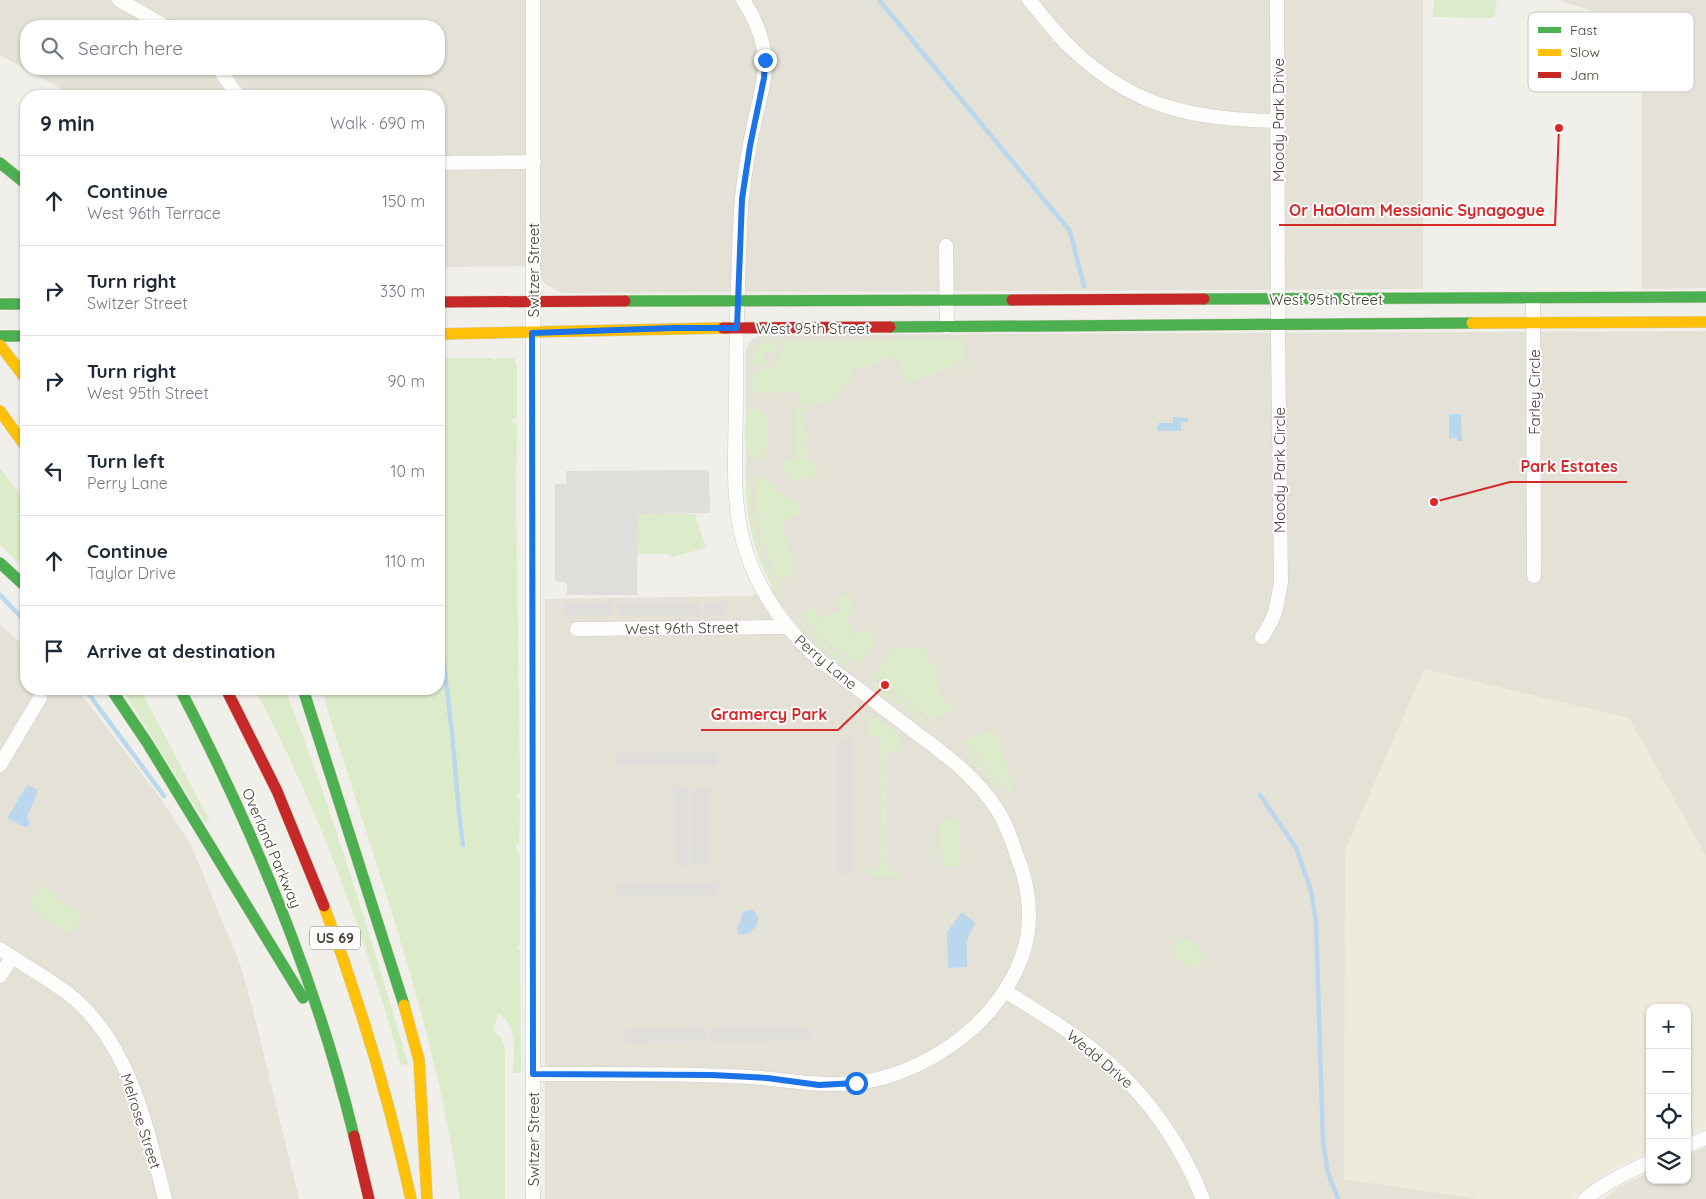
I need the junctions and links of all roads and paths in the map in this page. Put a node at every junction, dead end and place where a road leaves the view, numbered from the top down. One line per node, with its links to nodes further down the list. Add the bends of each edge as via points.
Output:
1 (119, 0): 6 (street)
2 (534, 0): 11 (street, Switzer Street)
3 (743, 0): 20 (street, Perry Lane, via 761,36 765,60 742,199)
4 (1029, 0): 9 (street, via 1072,48 1121,87 1190,114)
5 (1278, 0): 9 (street, Moody Park Drive)
6 (154, 20)
7 (223, 75): 8 (street)
8 (234, 90)
9 (1278, 121): 17 (street, Moody Park Drive)
10 (445, 162): 11 (street)
11 (534, 162): 21 (street, Switzer Street)
12 (0, 163): 13 (main road)
13 (20, 179)
14 (946, 246): 18 (street)
15 (1706, 297): 16 (main road, West 95th Street)
16 (1533, 298): 17 (main road, West 95th Street); 26 (street, Farley Circle)
17 (1278, 300): 24 (main road, West 95th Street); 27 (street, Moody Park Circle)
18 (946, 301): 20 (main road, West 95th Street); 24 (main road, West 95th Street); 28 (street)
19 (445, 302): 21 (main road, West 95th Street)
20 (737, 302): 21 (main road, West 95th Street); 29 (street, Perry Lane)
21 (533, 303): 30 (street, Switzer Street)
22 (0, 304): 23 (main road)
23 (20, 304)
24 (1138, 313): 27 (main road, West 95th Street); 28 (main road, West 95th Street)
25 (1706, 322): 26 (main road, West 95th Street)
26 (1534, 324): 27 (main road, West 95th Street); 39 (street, Farley Circle)
27 (1278, 325): 43 (street, Moody Park Circle, via 1281,582 1272,623)
28 (947, 327): 29 (main road, West 95th Street)
29 (737, 328): 30 (main road, West 95th Street); 41 (street, Perry Lane, via 736,490 739,520 752,568)
30 (532, 333): 31 (main road, West 95th Street); 55 (street, Switzer Street)
31 (445, 334)
32 (0, 336): 33 (main road)
33 (20, 336)
34 (0, 345): 35 (main road)
35 (20, 371)
36 (0, 411): 37 (main road)
37 (20, 438)
38 (0, 563): 40 (main road)
39 (1534, 576)
40 (20, 581)
41 (786, 627): 42 (street, West 96th Street); 53 (street, Perry Lane, via 822,662 954,760 978,784 999,813 1026,882 1029,903 1029,933 1023,957)
42 (577, 629)
43 (1262, 637)
44 (115, 695): 54 (main road)
45 (183, 695): 54 (main road, Overland Parkway / US 69, via 248,827 292,933)
46 (229, 695): 61 (main road, Overland Parkway / US 69, via 270,776 339,948 390,1108)
47 (305, 695): 62 (main road, via 386,946 419,1060)
48 (40, 698): 49 (street)
49 (0, 765)
50 (0, 949): 51 (street, Melrose Street)
51 (12, 958): 52 (street); 59 (street, Melrose Street, via 45,976 77,1002 99,1026 118,1055 134,1088)
52 (0, 976)
53 (1005, 991): 55 (street, Perry Lane, via 977,1025 948,1047 896,1074 862,1082 819,1085 712,1075); 64 (street, Wedd Drive, via 1077,1038 1131,1083 1169,1132)
54 (326, 1036): 60 (main road, Overland Parkway / US 69)
55 (533, 1074): 63 (street, Switzer Street)
56 (1706, 1138): 57 (street)
57 (1691, 1144)
58 (1646, 1164): 65 (street, via 1625,1173)
59 (165, 1199)
60 (369, 1199)
61 (411, 1199)
62 (427, 1199)
63 (533, 1199)
64 (1203, 1199)
65 (1585, 1199)

